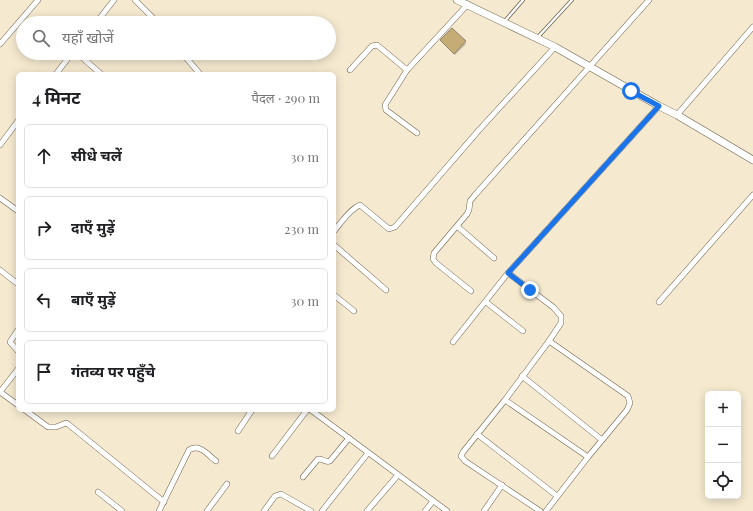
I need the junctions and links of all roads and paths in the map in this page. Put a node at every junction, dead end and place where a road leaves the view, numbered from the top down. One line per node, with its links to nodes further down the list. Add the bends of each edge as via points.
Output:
1 (38, 0): 9 (street)
2 (114, 0): 10 (street)
3 (135, 0): 11 (street)
4 (457, 0): 8 (main road)
5 (523, 0): 12 (lane)
6 (572, 0): 15 (lane)
7 (649, 0): 21 (street)
8 (468, 4): 12 (main road); 23 (street)
9 (24, 16)
10 (101, 16)
11 (151, 16)
12 (504, 22): 15 (main road)
13 (16, 25): 16 (street)
14 (753, 27): 28 (street)
15 (537, 38): 17 (main road)
16 (0, 44)
17 (555, 47): 21 (main road); 37 (street, via 395,227 389,229 360,205)
18 (67, 60): 24 (street)
19 (84, 60): 25 (street)
20 (188, 60): 26 (street)
21 (589, 68): 27 (main road); 36 (street, via 470,201 468,212)
22 (350, 70): 23 (street, via 372,46 377,45)
23 (407, 70): 30 (street, via 385,107)
24 (58, 72)
25 (99, 72)
26 (198, 72)
27 (659, 106): 28 (main road); 41 (street)
28 (677, 115): 32 (main road)
29 (16, 124): 31 (street)
30 (417, 133)
31 (0, 146)
32 (753, 160)
33 (753, 195): 47 (street)
34 (0, 198): 35 (street)
35 (16, 210)
36 (458, 227): 39 (street); 44 (street, via 434,253 433,259)
37 (336, 229)
38 (336, 247): 43 (street)
39 (494, 258)
40 (0, 270): 42 (street)
41 (508, 273): 46 (street); 51 (street, via 561,316 561,323)
42 (16, 282)
43 (386, 290)
44 (471, 291)
45 (336, 297): 48 (street)
46 (486, 302): 49 (street); 52 (street)
47 (659, 302)
48 (354, 311)
49 (523, 331)
50 (16, 333): 53 (street, via 10,342)
51 (549, 341): 55 (street); 66 (street, via 628,396 628,408)
52 (454, 342)
53 (16, 349)
54 (16, 372): 56 (street)
55 (522, 376): 57 (street); 66 (street)
56 (0, 392): 58 (street)
57 (505, 400): 64 (street); 69 (street)
58 (16, 404)
59 (28, 412): 78 (street, via 48,427 68,424)
60 (251, 412): 63 (street)
61 (305, 412): 68 (street)
62 (313, 412): 65 (street)
63 (238, 431)
64 (476, 434): 74 (street, via 461,454 462,459); 76 (street)
65 (349, 438): 67 (street); 72 (street, via 330,461 318,459)
66 (602, 440): 69 (street)
67 (368, 453): 71 (street); 84 (street)
68 (272, 456)
69 (588, 457): 76 (street)
70 (216, 462): 78 (street, via 199,448 192,448)
71 (398, 475): 77 (street); 85 (street)
72 (303, 477)
73 (227, 484): 81 (street)
74 (502, 485): 88 (street); 89 (street)
75 (98, 492): 79 (street)
76 (557, 496): 90 (street)
77 (432, 501): 86 (street); 87 (street)
78 (164, 502): 80 (street)
79 (122, 511)
80 (159, 511)
81 (207, 511)
82 (264, 511): 83 (street, via 275,496 281,494)
83 (311, 511)
84 (322, 511)
85 (368, 511)
86 (425, 511)
87 (447, 511)
88 (484, 511)
89 (540, 511)
90 (546, 511)

